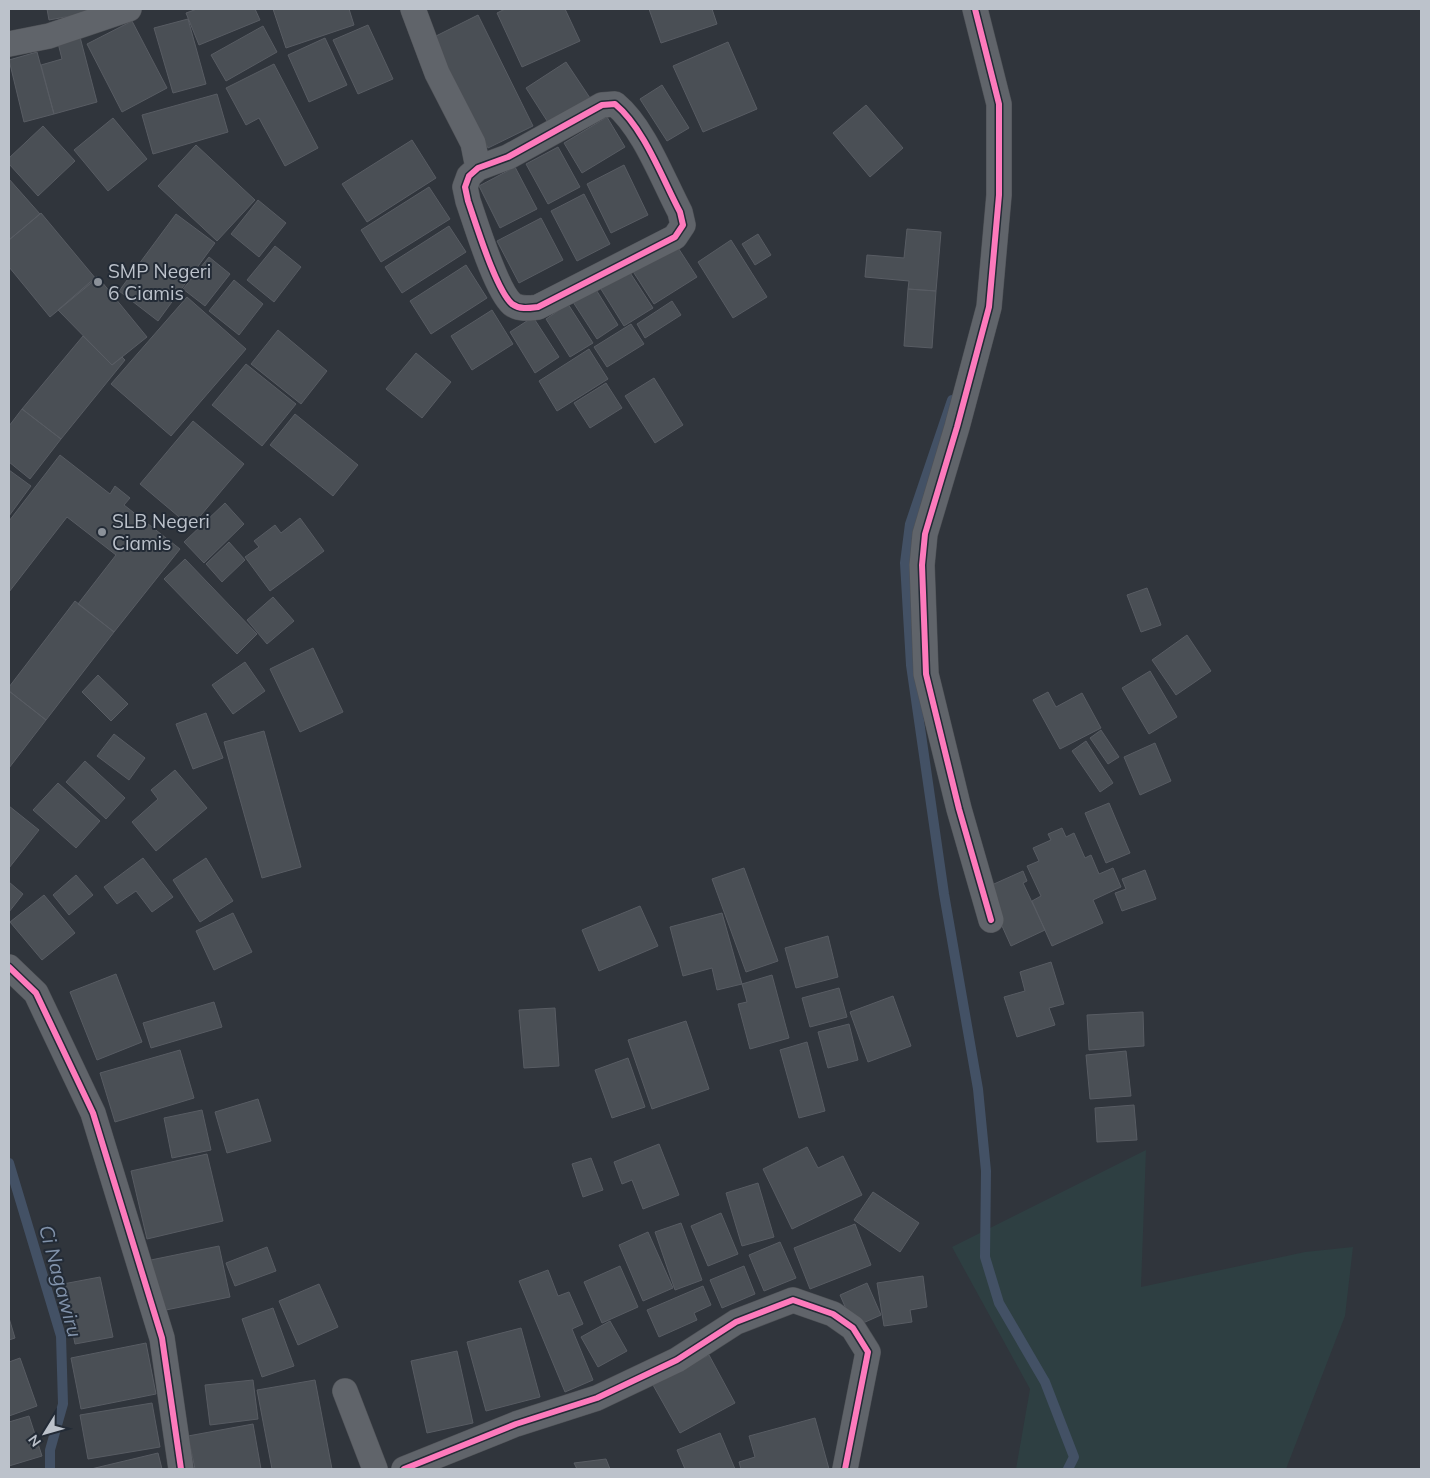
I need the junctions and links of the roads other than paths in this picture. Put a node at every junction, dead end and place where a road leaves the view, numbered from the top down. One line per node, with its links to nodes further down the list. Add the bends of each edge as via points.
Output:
1 (129, 9): 4 (street, via 49,36)
2 (413, 9): 5 (street, via 437,73 473,143)
3 (975, 9): 6 (street, via 999,104 999,195 989,307 925,534 922,574 926,674)
4 (9, 44)
5 (478, 168): 5 (street, via 508,157 602,105 615,104 638,131 680,212 683,225 675,237 666,242 538,307 524,308 512,304 500,285 468,201 465,187 469,176)
6 (990, 920)
7 (9, 967): 9 (street, via 36,993 93,1112 162,1338)
8 (345, 1391): 10 (street)
9 (181, 1469)
10 (375, 1469)
11 (404, 1469): 12 (street, via 516,1424 597,1398 678,1360 736,1322 793,1300 840,1318 853,1328 868,1352)
12 (845, 1469)

